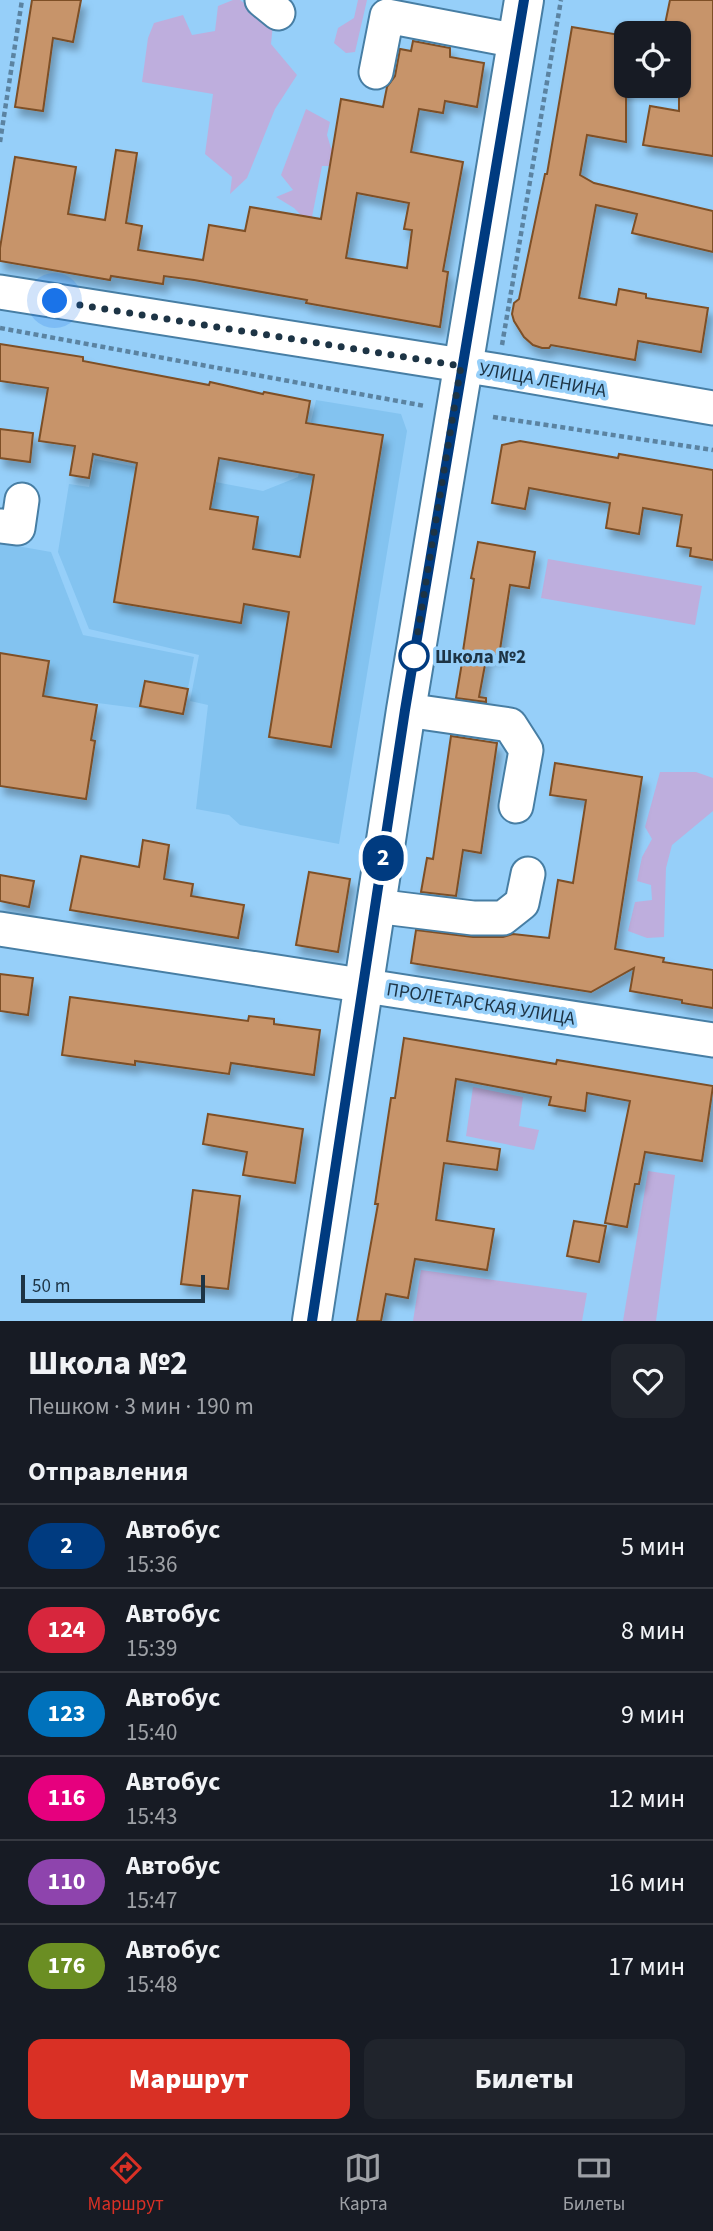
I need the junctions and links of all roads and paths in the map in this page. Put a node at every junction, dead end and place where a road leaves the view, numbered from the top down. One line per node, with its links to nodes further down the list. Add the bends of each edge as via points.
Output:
1 (22, 0): 6 (path)
2 (524, 0): 4 (main road)
3 (561, 0): 9 (path)
4 (517, 41): 5 (street, via 387,16); 10 (main road)
5 (376, 72)
6 (0, 142)
7 (0, 292): 10 (street, УЛИЦА ЛЕНИНА)
8 (0, 328): 11 (path)
9 (501, 345)
10 (461, 366): 12 (street, УЛИЦА ЛЕНИНА); 17 (main road)
11 (429, 407)
12 (713, 408)
13 (493, 417): 14 (path)
14 (713, 450)
15 (22, 500): 16 (street, via 18,528)
16 (0, 526)
17 (405, 710): 18 (street, via 510,725 526,750); 20 (main road)
18 (516, 806)
19 (528, 874): 20 (street, via 522,902 503,918)
20 (375, 906): 22 (main road)
21 (0, 929): 22 (street, ПРОЛЕТАРСКАЯ УЛИЦА)
22 (363, 984): 23 (street, ПРОЛЕТАРСКАЯ УЛИЦА); 24 (main road)
23 (713, 1040)
24 (312, 1321)

